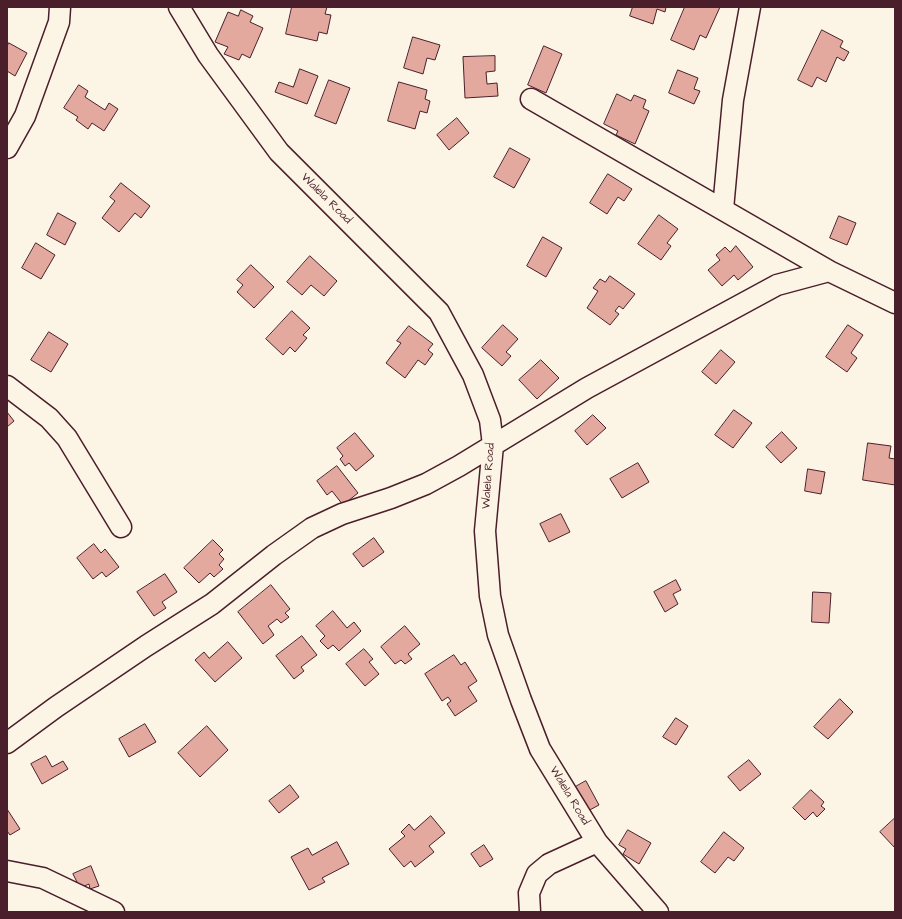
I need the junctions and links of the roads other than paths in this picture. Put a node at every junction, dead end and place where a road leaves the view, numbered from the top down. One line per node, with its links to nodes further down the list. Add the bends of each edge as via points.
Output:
1 (60, 7): 5 (street, via 59,22 25,116)
2 (178, 7): 10 (street, Walela Road, via 208,55 279,152 438,312 473,374 490,420)
3 (750, 7): 6 (street, via 733,100)
4 (531, 99): 6 (street)
5 (7, 148)
6 (723, 209): 7 (street)
7 (829, 271): 8 (street); 10 (street, via 777,285 587,388)
8 (895, 303)
9 (7, 386): 11 (street, via 49,418 67,438)
10 (493, 445): 12 (street, via 426,484 342,514 312,528 212,604 139,650); 13 (street, Walela Road, via 485,531 490,596 498,635 540,749)
11 (121, 527)
12 (7, 743)
13 (597, 842): 16 (street, via 549,864 537,874 529,893); 17 (street, Walela Road)
14 (7, 871): 15 (street, via 43,878)
15 (114, 912)
16 (530, 912)
17 (658, 912)

